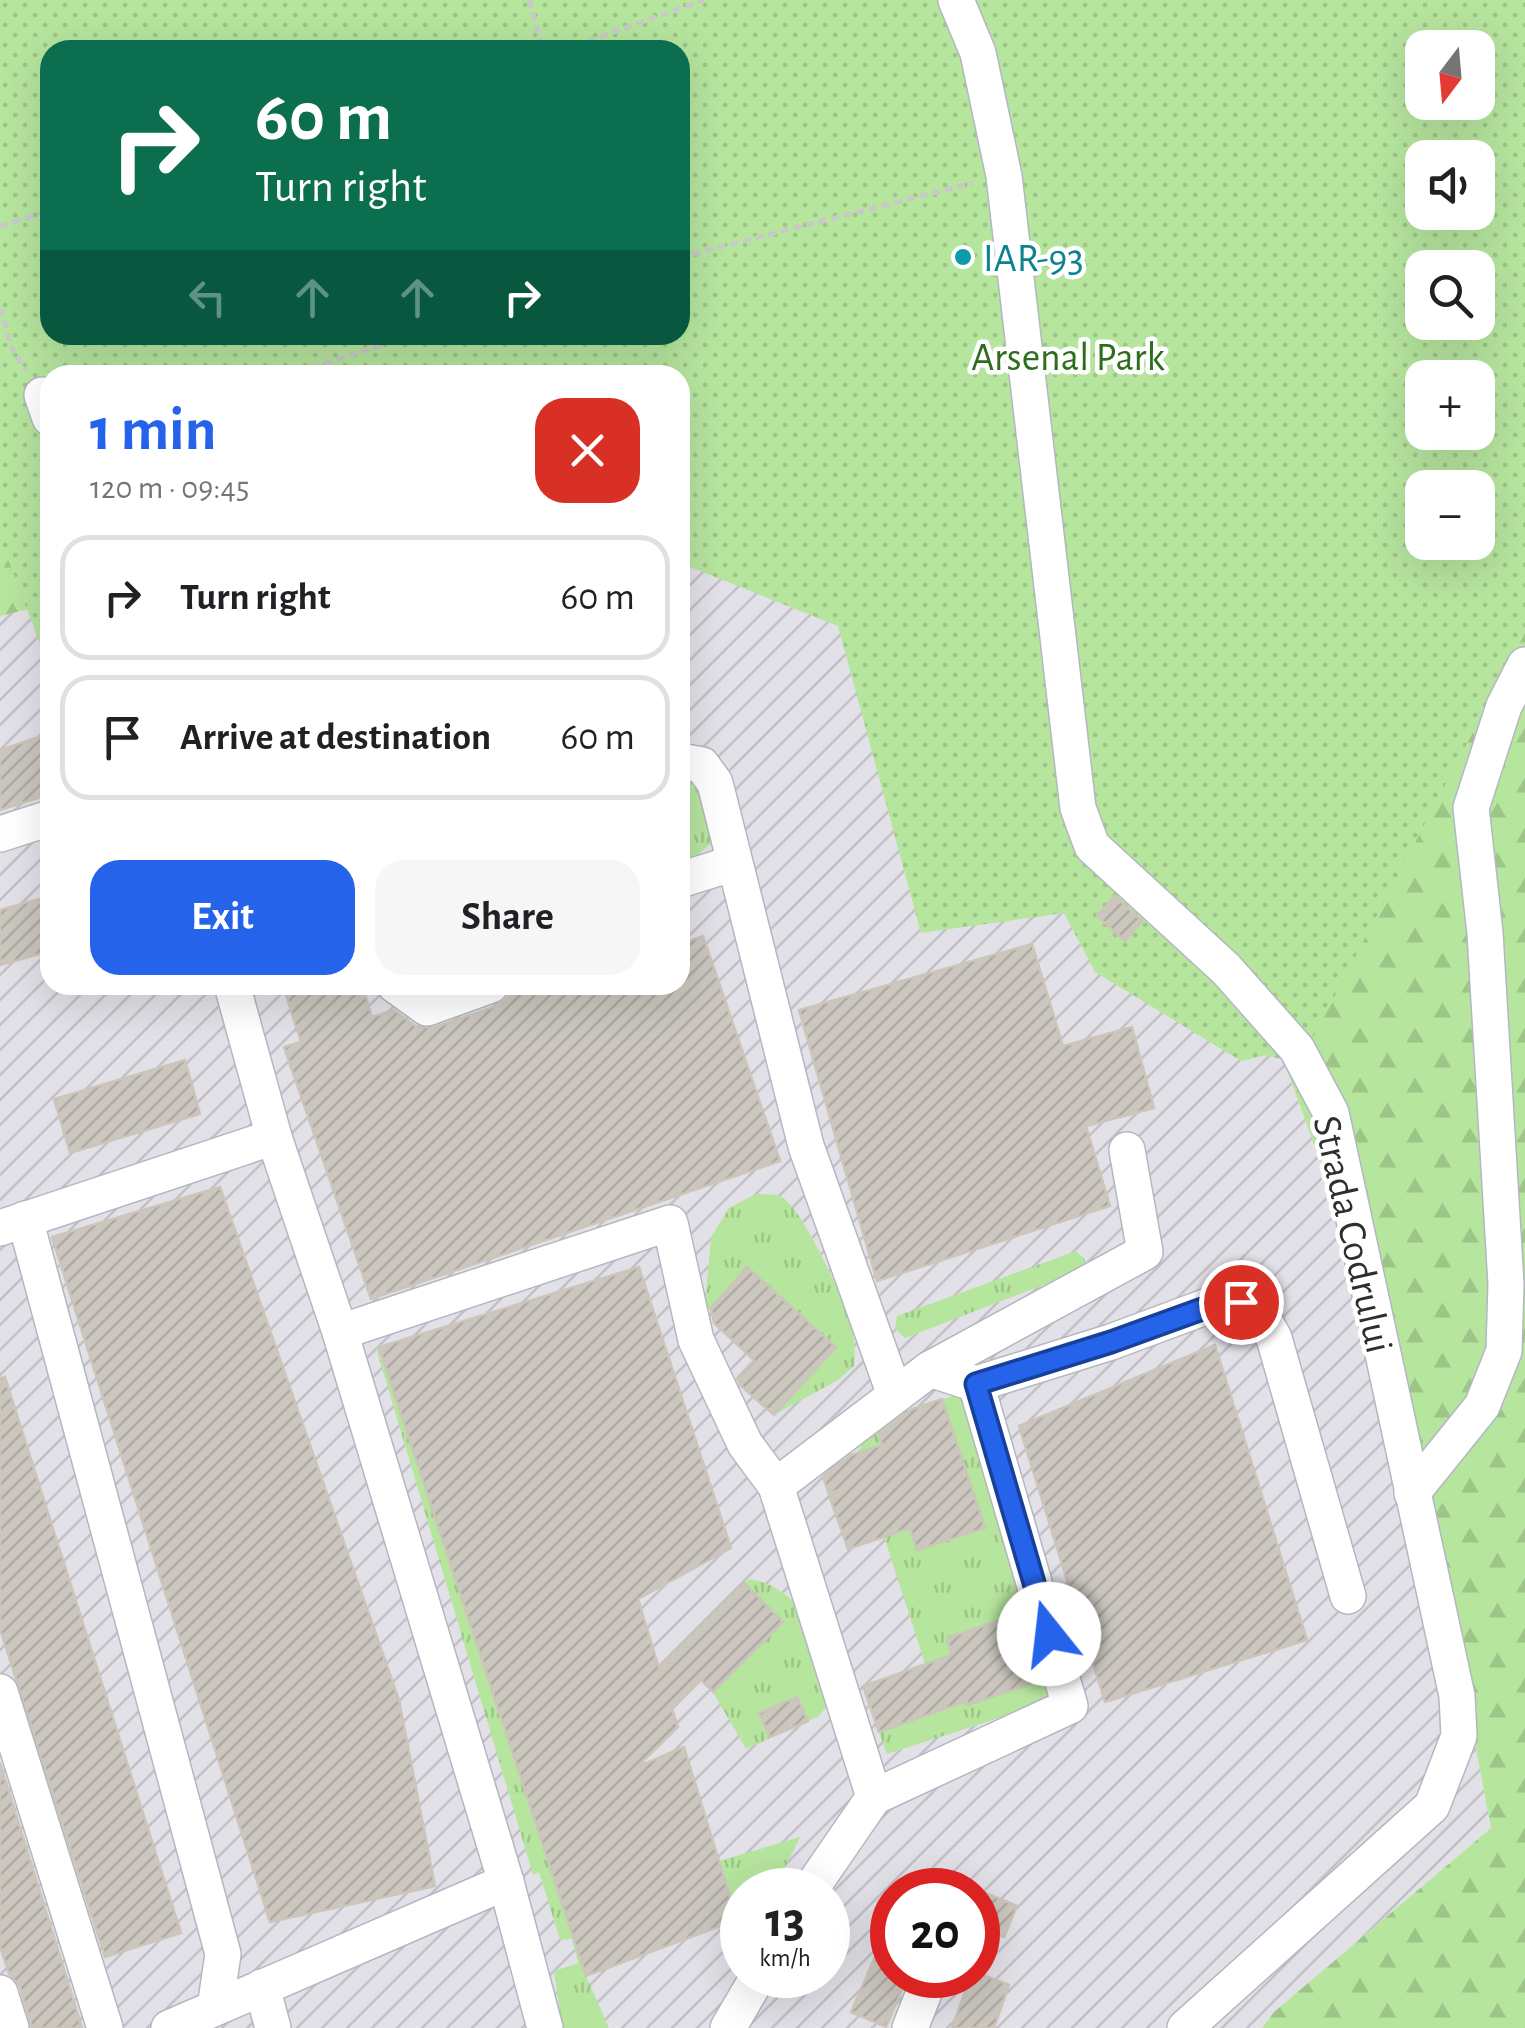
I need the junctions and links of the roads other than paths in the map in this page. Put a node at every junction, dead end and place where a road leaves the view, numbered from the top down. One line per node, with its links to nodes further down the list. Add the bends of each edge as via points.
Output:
1 (956, 0): 19 (street, Strada Codrului, via 978,53 1004,176 1078,808 1092,846 1226,970 1298,1050 1331,1113)
2 (1525, 666): 19 (street, via 1504,706 1471,808 1485,933 1506,1284 1504,1351 1482,1406)
3 (690, 763): 6 (street, via 702,765 715,784)
4 (40, 821): 5 (street)
5 (0, 834)
6 (734, 863): 7 (street); 17 (street, via 806,1146)
7 (690, 877)
8 (235, 995): 11 (street)
9 (409, 995): 10 (street, via 427,1008)
10 (463, 995)
11 (274, 1137): 13 (street); 14 (street)
12 (1126, 1150): 15 (street, via 1145,1252)
13 (13, 1224): 29 (street, via 223,1954)
14 (340, 1332): 18 (street, via 670,1224 696,1340 744,1444); 24 (street)
15 (930, 1368): 16 (street); 17 (street)
16 (976, 1384): 20 (street, via 1216,1304 1241,1302 1274,1338); 22 (street, via 1070,1706)
17 (895, 1395): 18 (street)
18 (776, 1486): 22 (street)
19 (1412, 1493): 37 (street, Strada Codrului, via 1457,1696 1459,1736 1432,1806)
20 (1348, 1596)
21 (0, 1692): 31 (street)
22 (874, 1798): 23 (street)
23 (825, 1868)
24 (506, 1882): 25 (street); 34 (street)
25 (262, 1987): 29 (street); 33 (street)
26 (0, 1993): 30 (street)
27 (746, 1998): 35 (street)
28 (922, 1998): 36 (street)
29 (214, 2008): 32 (street)
30 (11, 2028)
31 (105, 2028)
32 (169, 2028)
33 (274, 2028)
34 (546, 2028)
35 (728, 2028)
36 (910, 2028)
37 (1185, 2028)

